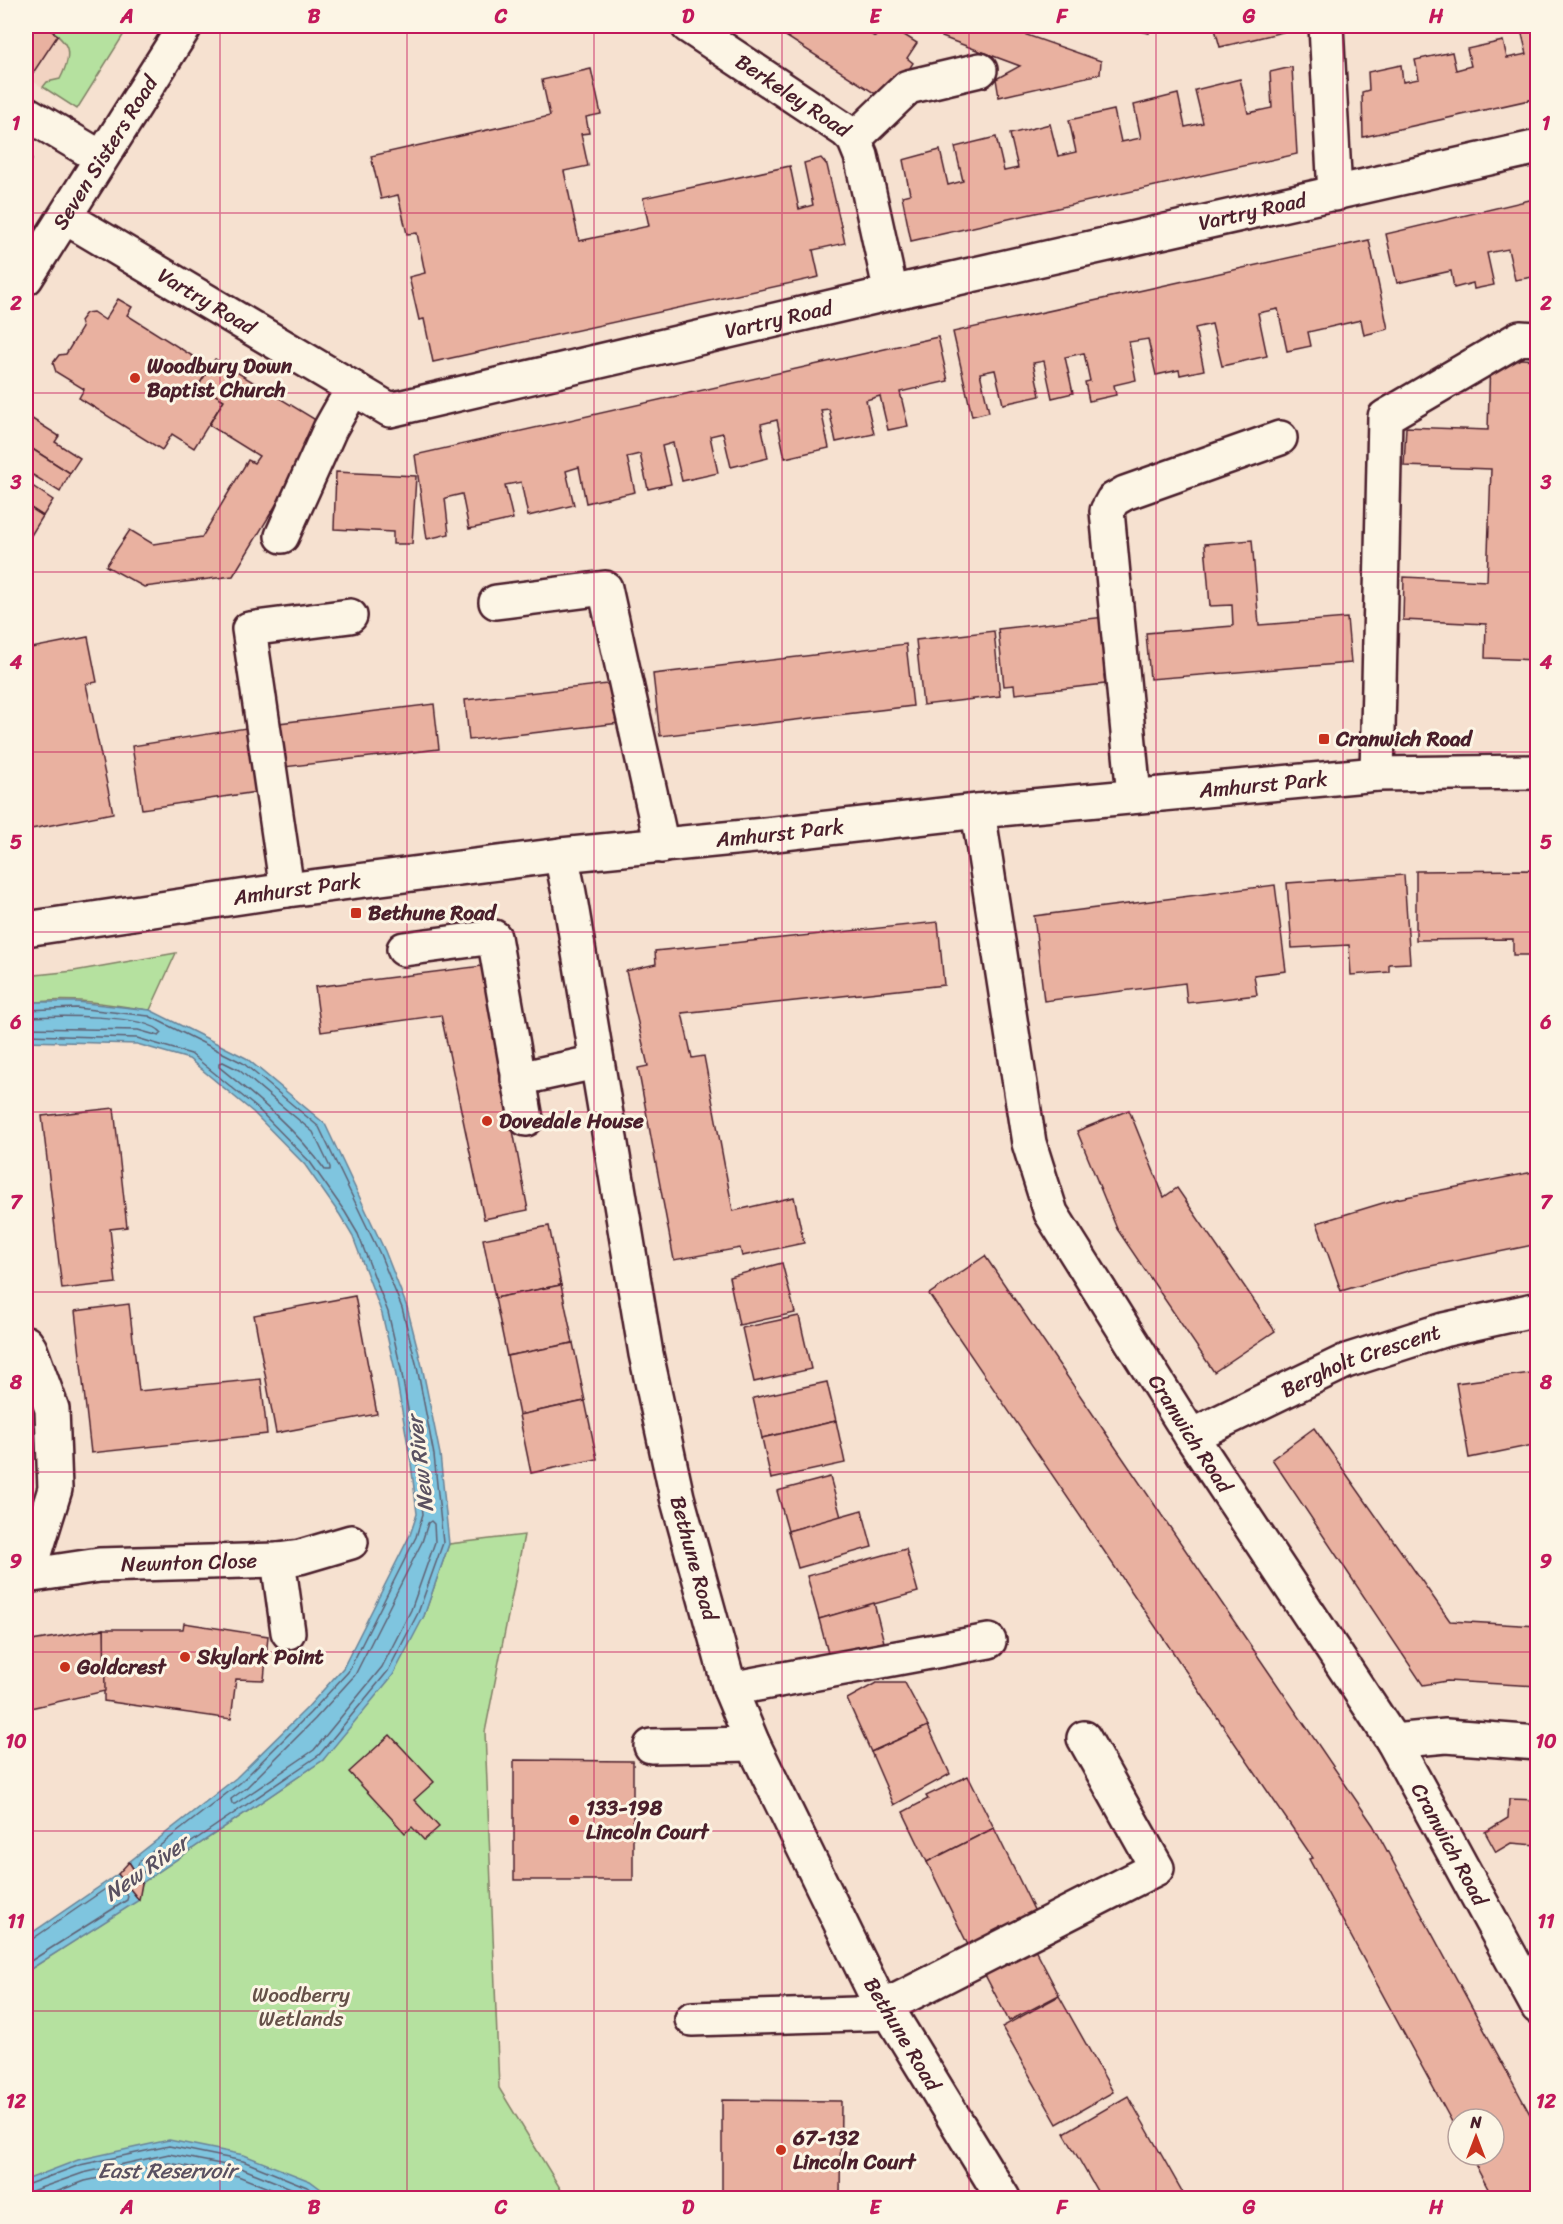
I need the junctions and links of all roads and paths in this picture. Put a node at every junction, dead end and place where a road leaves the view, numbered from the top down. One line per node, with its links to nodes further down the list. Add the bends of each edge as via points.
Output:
1 (185, 26): 8 (main road, Seven Sisters Road)
2 (688, 26): 6 (main road, Berkeley Road)
3 (1326, 26): 9 (main road)
4 (980, 70): 6 (main road, via 908,87)
5 (26, 113): 8 (main road)
6 (854, 139): 12 (main road, Berkeley Road)
7 (1538, 147): 9 (main road, Vartry Road)
8 (100, 157): 10 (main road, Seven Sisters Road)
9 (1335, 194): 12 (main road, Vartry Road)
10 (65, 217): 11 (main road, Seven Sisters Road); 14 (main road, Vartry Road)
11 (26, 278)
12 (891, 293): 14 (main road, Vartry Road, via 390,410)
13 (1538, 339): 20 (main road, via 1520,338 1385,417)
14 (353, 388): 16 (main road, via 330,429)
15 (1280, 438): 21 (main road, via 1125,494 1113,500 1107,511)
16 (282, 536)
17 (496, 602): 23 (main road, via 605,588)
18 (350, 616): 25 (main road, via 249,629)
19 (1538, 772): 20 (main road, Amhurst Park)
20 (1377, 774): 21 (main road, Amhurst Park)
21 (1134, 796): 22 (main road, Amhurst Park)
22 (978, 810): 23 (main road, Amhurst Park); 33 (main road, Cranwich Road, via 1029,1143 1051,1214)
23 (662, 846): 24 (main road, Amhurst Park)
24 (561, 855): 25 (main road, Amhurst Park); 28 (main road, Bethune Road)
25 (287, 890): 26 (main road, Amhurst Park)
26 (26, 929)
27 (404, 949): 29 (main road, via 494,937)
28 (596, 1062): 29 (main road); 39 (main road, Bethune Road, via 646,1356 677,1497)
29 (518, 1079): 30 (main road)
30 (526, 1119)
31 (1538, 1309): 33 (main road, Bergholt Crescent, via 1443,1330 1346,1361)
32 (26, 1343): 36 (main road, via 52,1409 55,1489)
33 (1191, 1436): 41 (main road, Cranwich Road)
34 (351, 1542): 35 (main road, Newnton Close)
35 (278, 1560): 36 (main road, Newnton Close, via 99,1564); 37 (main road)
36 (27, 1576)
37 (288, 1632)
38 (989, 1641): 39 (main road)
39 (730, 1689): 43 (main road, Bethune Road)
40 (1084, 1738): 46 (main road, via 1157,1868)
41 (1393, 1741): 42 (main road, via 1446,1736); 45 (main road, Cranwich Road)
42 (1538, 1743)
43 (753, 1744): 44 (main road); 46 (main road, Bethune Road)
44 (651, 1746)
45 (1538, 2007)
46 (886, 2011): 47 (main road); 48 (main road, Bethune Road)
47 (692, 2019)
48 (1003, 2199)

